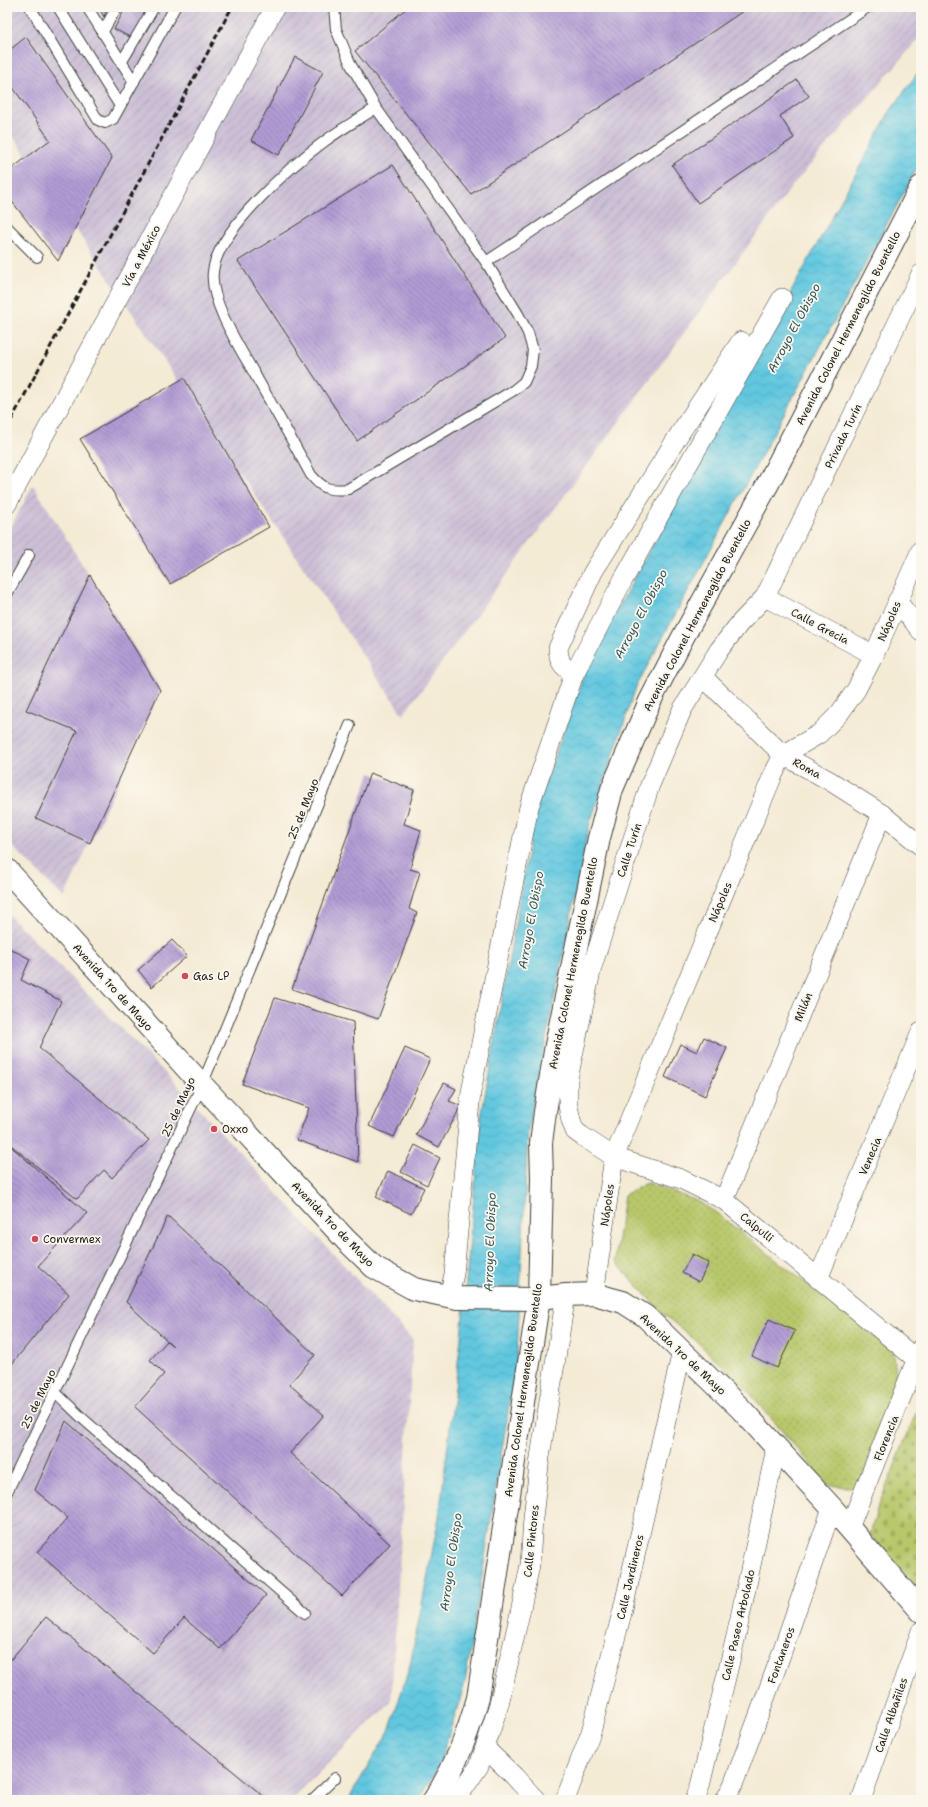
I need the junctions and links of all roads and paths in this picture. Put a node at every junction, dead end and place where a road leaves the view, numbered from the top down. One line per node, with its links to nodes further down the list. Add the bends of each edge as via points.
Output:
1 (30, 7): 13 (lane, via 98,120 110,122)
2 (58, 7): 13 (lane)
3 (87, 7): 10 (lane)
4 (117, 7): 10 (lane)
5 (154, 7): 11 (lane)
6 (175, 7): 12 (lane)
7 (275, 7): 22 (street, Vía a México)
8 (334, 7): 14 (lane, via 336,29 351,65)
9 (868, 7): 18 (lane)
10 (102, 33): 11 (lane)
11 (122, 63): 12 (lane)
12 (134, 82): 13 (lane)
13 (120, 106)
14 (376, 108): 18 (lane); 18 (lane, via 326,141 290,170 256,203 233,228 220,250 212,272 214,293 228,325 311,475 319,484 327,489 348,489 524,382 531,366 533,350 528,333)
15 (921, 187): 46 (street, Avenida Colonel Hermenegildo Buentello, via 770,480 650,701 612,789 599,838 544,1112)
16 (7, 227): 17 (lane)
17 (37, 257)
18 (486, 262)
19 (921, 274): 26 (street, Privada Turín)
20 (782, 298): 30 (street, via 623,580)
21 (741, 341): 30 (street, via 593,572 558,648 558,658 562,666)
22 (7, 504)
23 (921, 550): 27 (street, Nápoles)
24 (29, 555): 25 (lane)
25 (7, 594)
26 (765, 597): 29 (street, Calle Grecia); 31 (street, Calle Turín, via 719,650)
27 (897, 601): 28 (street); 29 (street, Nápoles)
28 (921, 631)
29 (874, 655): 33 (street, Nápoles, via 856,690 839,714 819,734)
30 (574, 674): 45 (street, via 529,807 471,1092)
31 (703, 677): 33 (street, Roma); 39 (street, Calle Turín, via 682,710 650,784 592,966 568,1079 568,1106)
32 (350, 725): 38 (lane, 25 de Mayo)
33 (783, 755): 34 (street, Roma); 40 (street, Nápoles)
34 (882, 814): 35 (street, Roma); 41 (street, Milán)
35 (921, 846)
36 (7, 870): 38 (street, Avenida 1ro de Mayo)
37 (921, 1032): 42 (street, Venecia)
38 (202, 1085): 45 (street, Avenida 1ro de Mayo, via 374,1267 414,1289); 50 (lane, 25 de Mayo)
39 (575, 1131): 40 (street, Calpulli)
40 (614, 1157): 41 (street, Calpulli, via 681,1178); 43 (street, Nápoles)
41 (724, 1200): 42 (street, Calpulli)
42 (818, 1279): 48 (street, Calpulli)
43 (594, 1294): 44 (street, Avenida 1ro de Mayo); 47 (street, Avenida 1ro de Mayo, via 623,1302 640,1313)
44 (566, 1295): 46 (street, Avenida 1ro de Mayo); 58 (street, Calle Pintores, via 540,1457 530,1565 499,1704)
45 (453, 1297): 46 (street, Avenida 1ro de Mayo)
46 (535, 1298): 61 (street, Avenida Colonel Hermenegildo Buentello, via 478,1698 466,1740)
47 (682, 1350): 51 (street, Avenida 1ro de Mayo); 64 (street, Calle Jardineros, via 591,1732)
48 (918, 1353): 49 (street, Florencia)
49 (915, 1383): 54 (street, Florencia)
50 (55, 1392): 52 (lane, 25 de Mayo); 56 (lane)
51 (776, 1448): 53 (street, Avenida 1ro de Mayo); 65 (street, Calle Paseo Arbolado, via 736,1636)
52 (7, 1492)
53 (832, 1508): 54 (street, Avenida 1ro de Mayo); 66 (street, Fontaneros, via 733,1785)
54 (849, 1528): 55 (street, Avenida 1ro de Mayo)
55 (921, 1611)
56 (305, 1613)
57 (921, 1631): 67 (street, Calle Albañiles)
58 (486, 1748): 62 (street, Calle Pintores, via 479,1766); 63 (street)
59 (335, 1778): 60 (lane)
60 (312, 1800)
61 (434, 1800)
62 (456, 1800)
63 (536, 1800)
64 (565, 1800)
65 (695, 1800)
66 (725, 1800)
67 (861, 1800)

